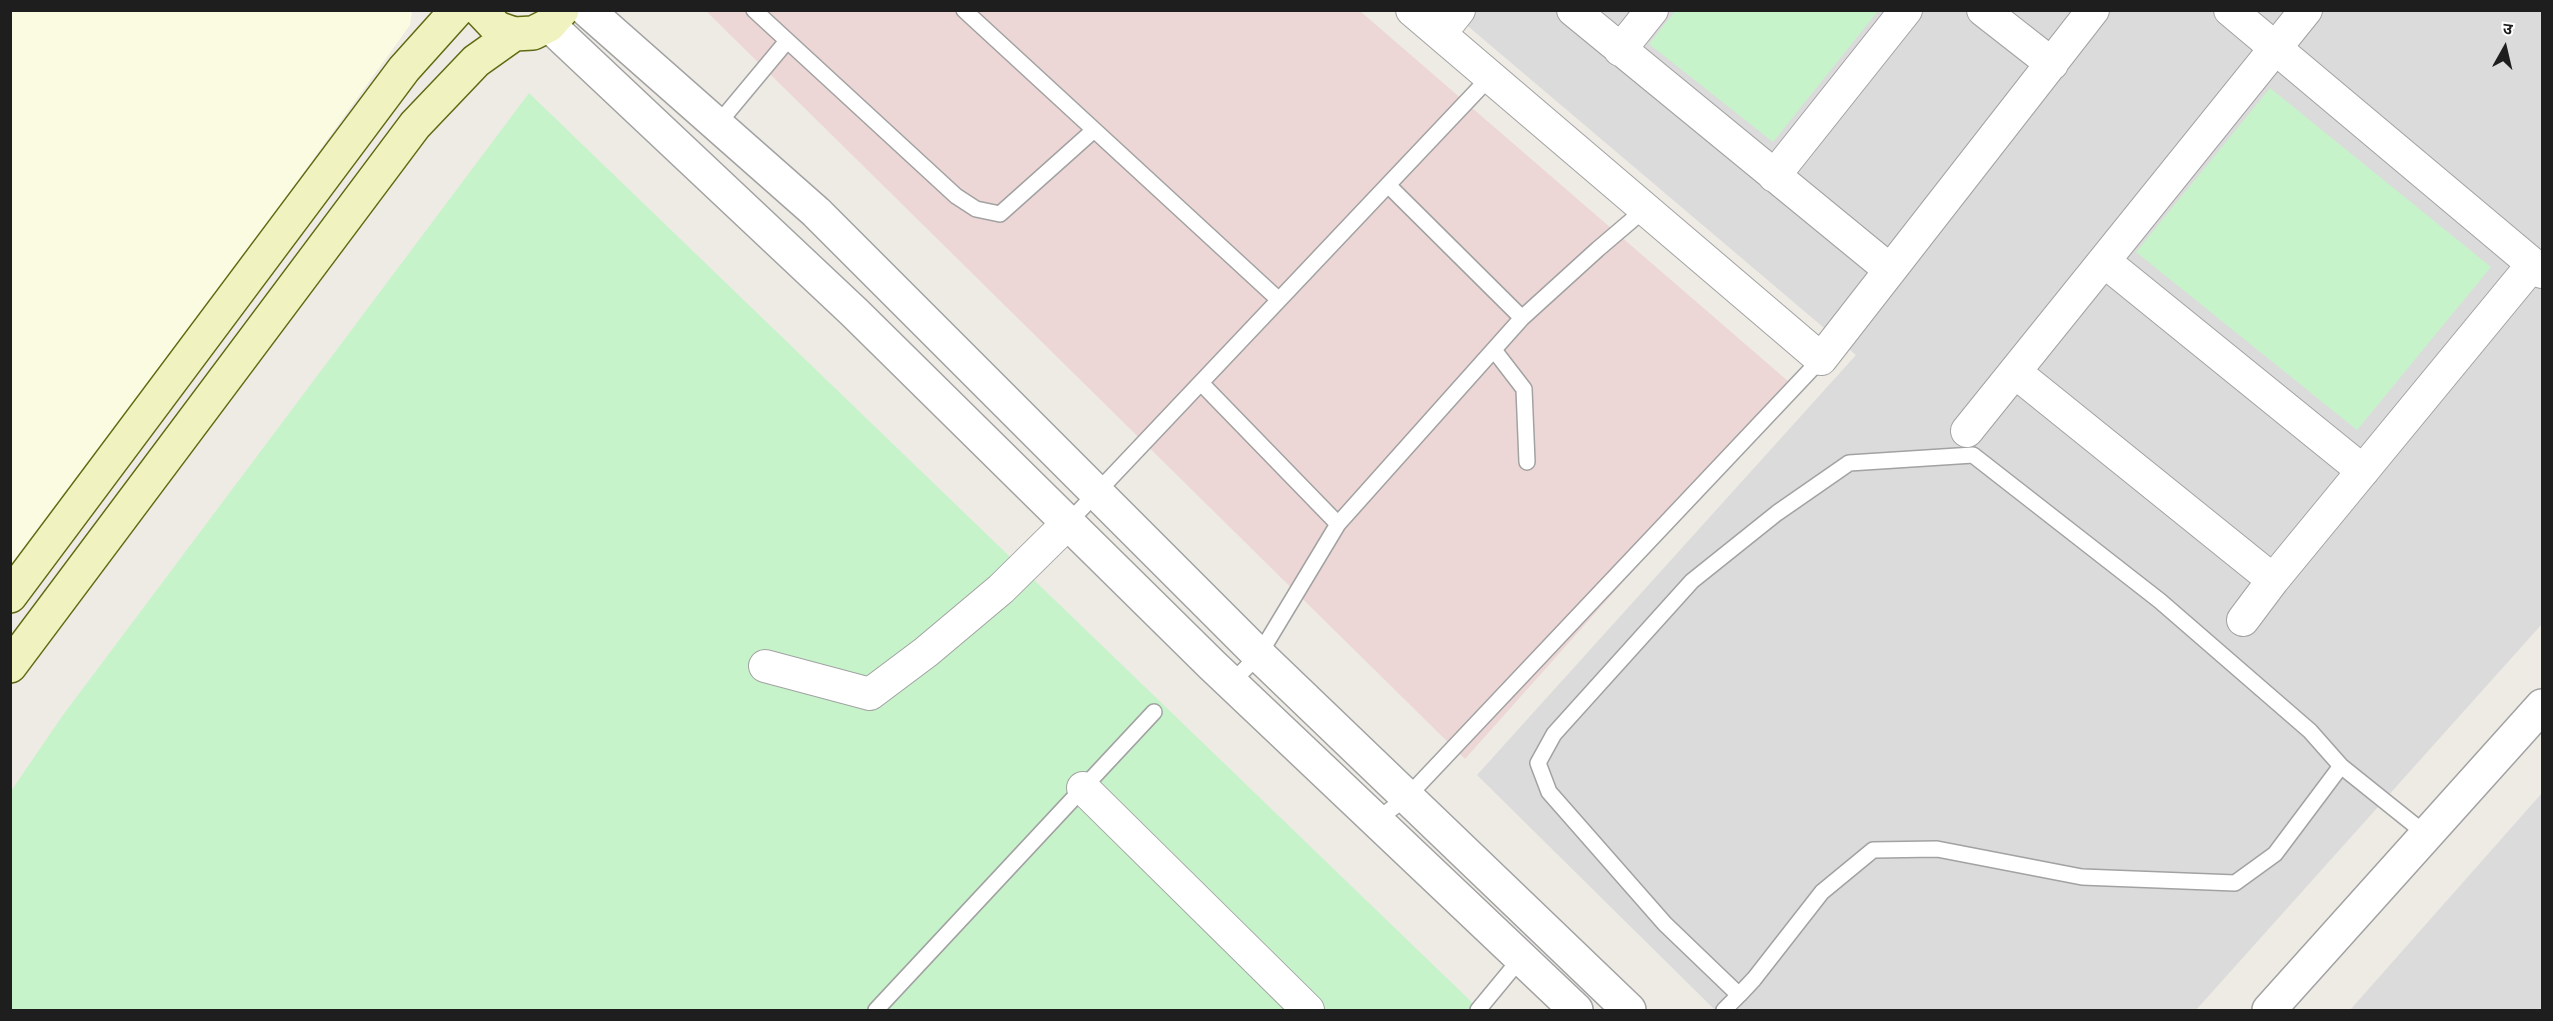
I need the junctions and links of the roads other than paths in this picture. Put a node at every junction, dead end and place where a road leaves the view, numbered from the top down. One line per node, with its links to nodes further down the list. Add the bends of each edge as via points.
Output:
1 (457, 10): 45 (main road, via 404,69)
2 (480, 10): 16 (main road, via 497,28)
3 (587, 10): 22 (street)
4 (754, 10): 17 (lane)
5 (964, 10): 23 (lane)
6 (1412, 10): 15 (street)
7 (1573, 10): 19 (street)
8 (1652, 10): 19 (street)
9 (1906, 10): 24 (street)
10 (1983, 10): 20 (street)
11 (2093, 10): 20 (street)
12 (2230, 10): 18 (street)
13 (2306, 10): 18 (street)
14 (556, 18): 16 (main road, via 533,33); 32 (street)
15 (1450, 22): 21 (street)
16 (514, 34): 48 (main road, via 476,61 415,125)
17 (787, 41): 22 (lane); 23 (lane, via 956,196 976,209 1000,214)
18 (2275, 48): 27 (street); 28 (street)
19 (1620, 50): 24 (street)
20 (2052, 64): 29 (street)
21 (1490, 77): 25 (lane); 26 (street)
22 (717, 125): 30 (street, via 816,212)
23 (1094, 130): 31 (lane)
24 (1774, 176): 29 (street)
25 (1388, 184): 31 (lane); 33 (lane)
26 (1645, 209): 33 (lane); 35 (street)
27 (2104, 261): 36 (street); 40 (street)
28 (2538, 268): 40 (street)
29 (1890, 270): 35 (street)
30 (886, 284): 32 (street); 41 (street)
31 (1279, 300): 37 (lane)
32 (855, 313): 42 (street)
33 (1522, 318): 34 (lane)
34 (1494, 350): 39 (lane, via 1524,389); 43 (lane)
35 (1821, 359): 55 (lane)
36 (2015, 372): 38 (street); 44 (street)
37 (1201, 382): 41 (lane); 43 (lane)
38 (1967, 431)
39 (1527, 462)
40 (2362, 471): 44 (street)
41 (1097, 493): 42 (lane); 47 (street)
42 (1067, 524): 49 (street, via 993,596 870,694); 50 (street)
43 (1338, 524): 47 (lane)
44 (2273, 580): 46 (street)
45 (10, 596)
46 (2243, 620)
47 (1259, 655): 50 (lane); 55 (street)
48 (10, 666)
49 (765, 666)
50 (1231, 684): 56 (street)
51 (2542, 706): 57 (street)
52 (1154, 712): 54 (lane)
53 (2341, 766): 57 (lane); 59 (lane, via 2275,854 2235,883 2082,877 1937,849 1873,850 1822,892); 59 (lane, via 2310,731 2160,601 1973,455 1849,463 1777,513 1692,581 1554,734 1538,763 1549,792 1665,924)
54 (1083, 788): 61 (lane); 62 (street)
55 (1408, 796): 56 (lane); 65 (street)
56 (1376, 821): 58 (street)
57 (2427, 835): 60 (street)
58 (1521, 958): 63 (lane); 64 (street)
59 (1739, 995): 66 (lane)
60 (2272, 1009)
61 (876, 1011)
62 (1308, 1011)
63 (1478, 1011)
64 (1576, 1011)
65 (1629, 1011)
66 (1724, 1011)

